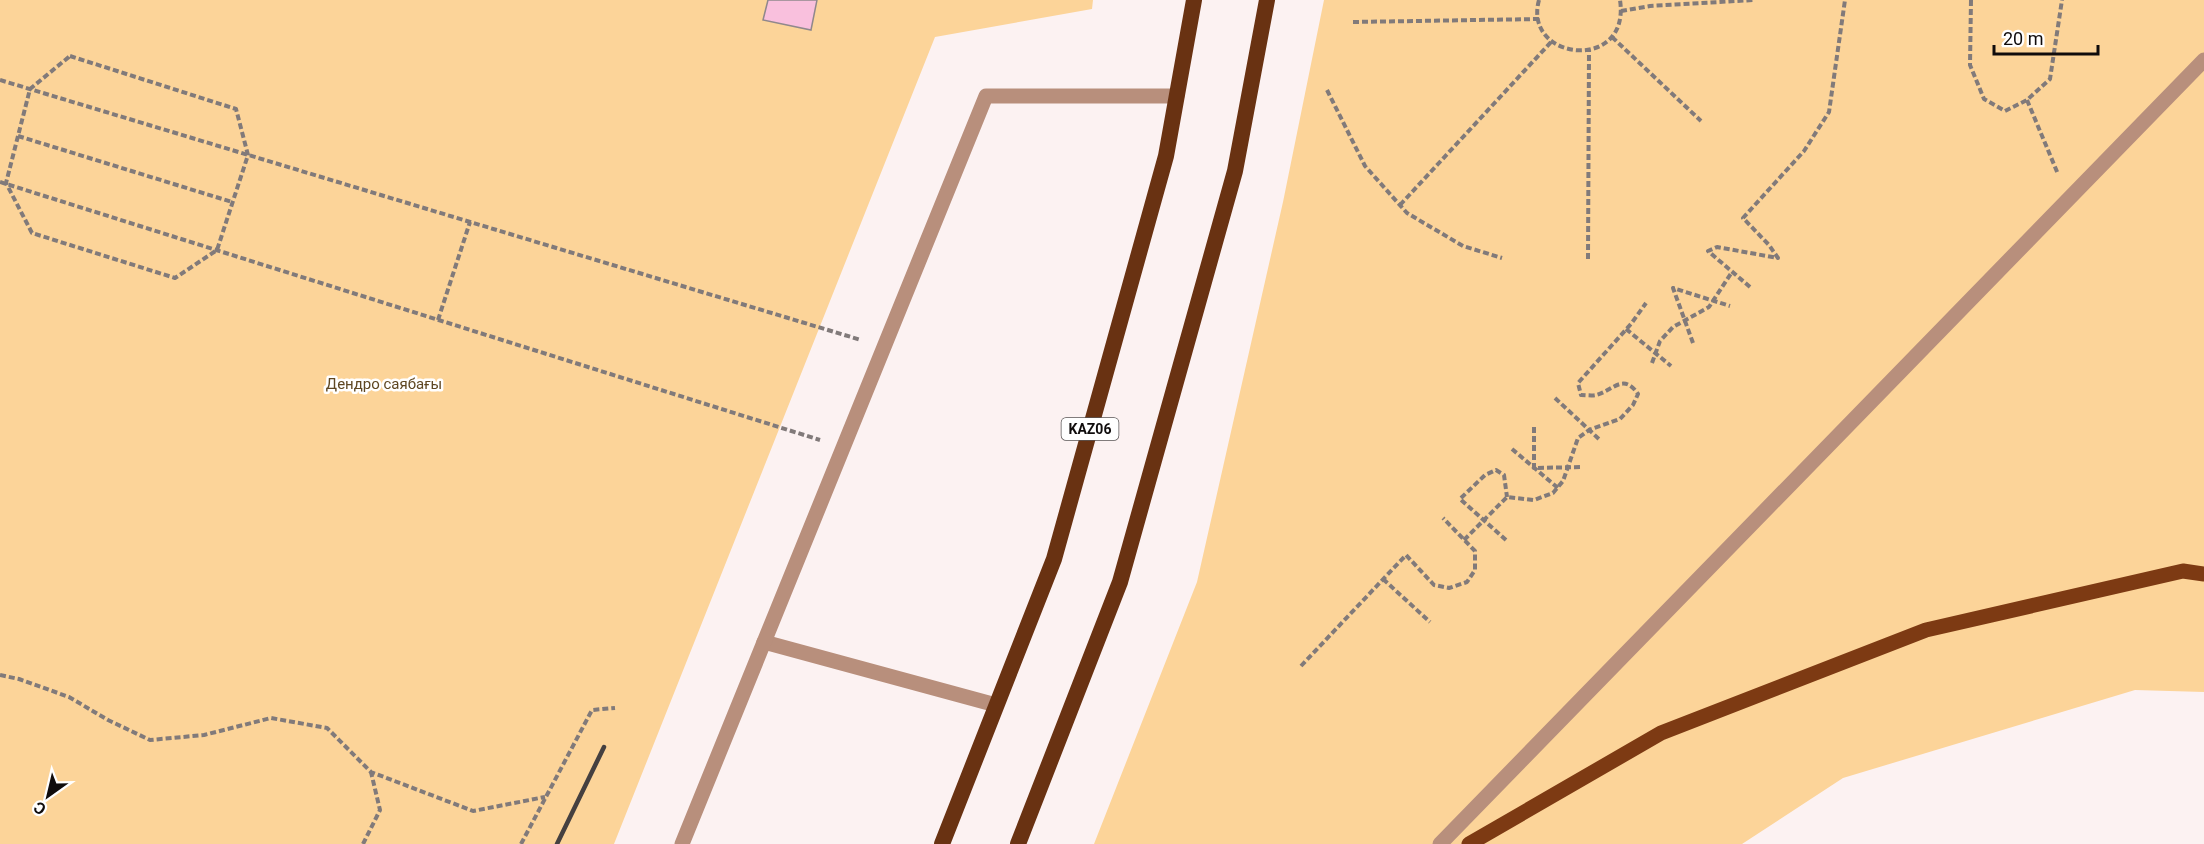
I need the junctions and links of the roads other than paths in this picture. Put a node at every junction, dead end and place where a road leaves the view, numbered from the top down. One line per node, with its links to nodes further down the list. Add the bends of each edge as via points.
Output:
1 (1194, 0): 4 (highway, KАZ06)
2 (1267, 0): 10 (highway, via 1235,171 1120,582)
3 (2204, 60): 11 (street)
4 (1177, 96): 6 (street, via 987,96); 7 (highway, KАZ06, via 1166,156 1054,559)
5 (2204, 574): 12 (main road, via 2183,572 1926,630 1661,733)
6 (764, 642): 7 (street); 8 (street)
7 (996, 705): 9 (highway, KАZ06)
8 (682, 844)
9 (942, 844)
10 (1018, 844)
11 (1440, 844)
12 (1469, 844)

